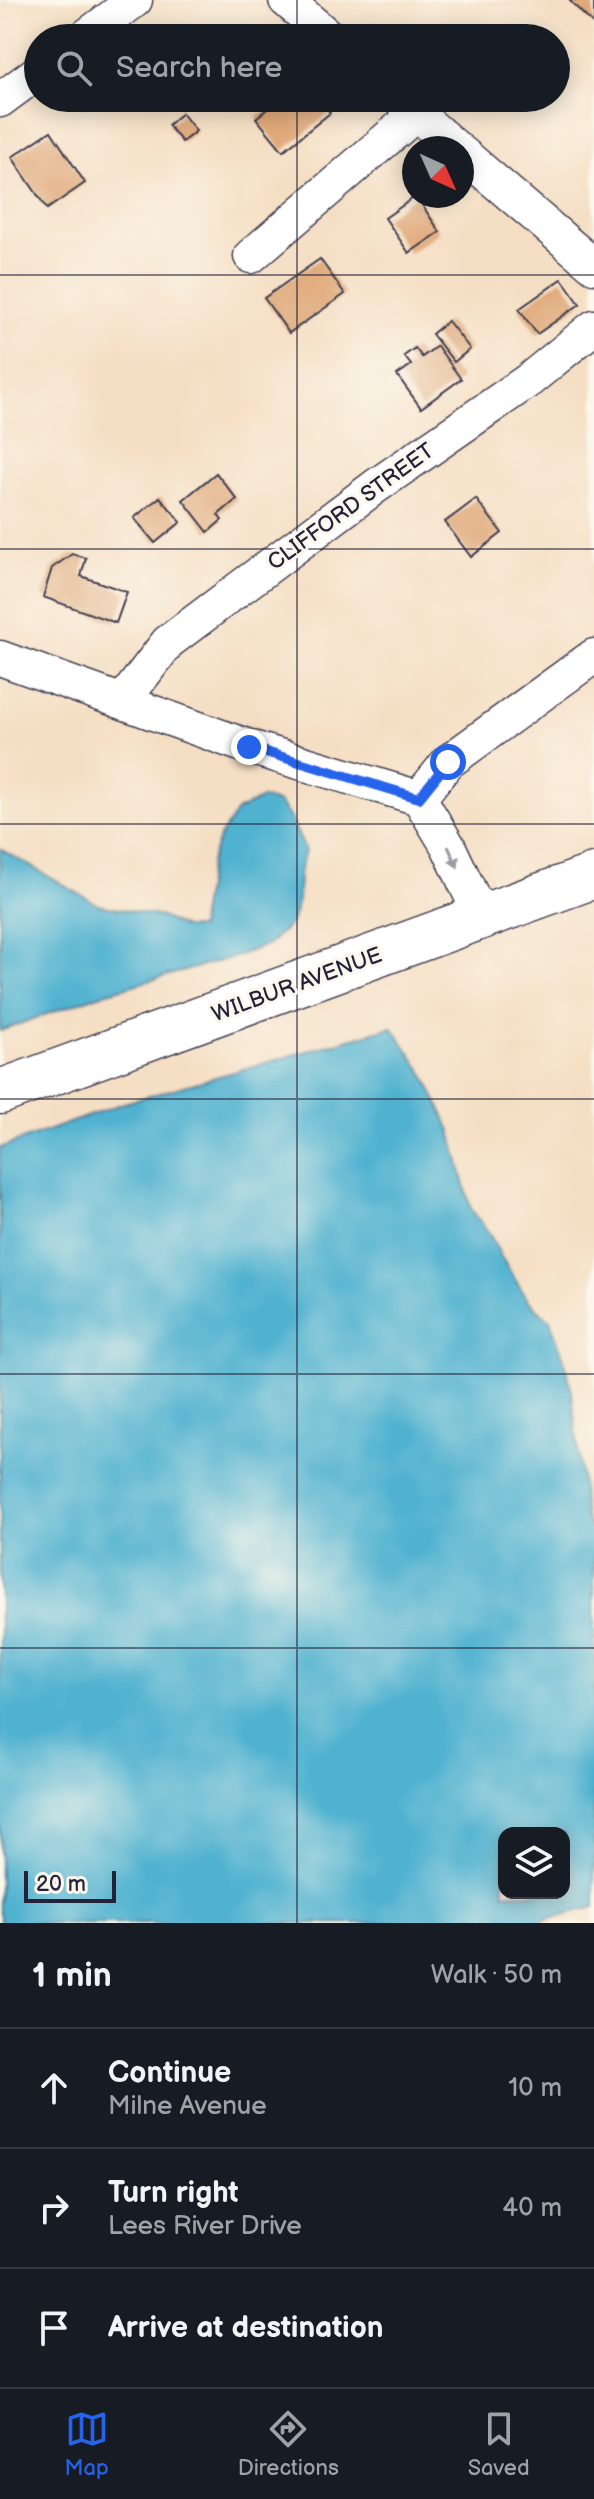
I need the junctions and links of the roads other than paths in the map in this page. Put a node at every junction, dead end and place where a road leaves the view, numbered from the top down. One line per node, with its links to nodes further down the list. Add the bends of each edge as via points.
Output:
1 (135, 0): 3 (street)
2 (286, 0): 4 (street)
3 (103, 24)
4 (314, 24)
5 (24, 82): 6 (street)
6 (0, 100)
7 (401, 112): 11 (street)
8 (414, 112): 9 (street)
9 (442, 136)
10 (474, 163): 12 (street)
11 (251, 256)
12 (594, 266)
13 (594, 327): 16 (street, CLIFFORD STREET, via 168,642)
14 (594, 656): 17 (street, via 448,762)
15 (0, 658): 16 (street)
16 (123, 701): 17 (street, via 249,747)
17 (419, 798): 19 (street, one-way to 19)
18 (594, 876): 19 (main road, WILBUR AVENUE)
19 (482, 918): 20 (main road, WILBUR AVENUE)
20 (0, 1092)

